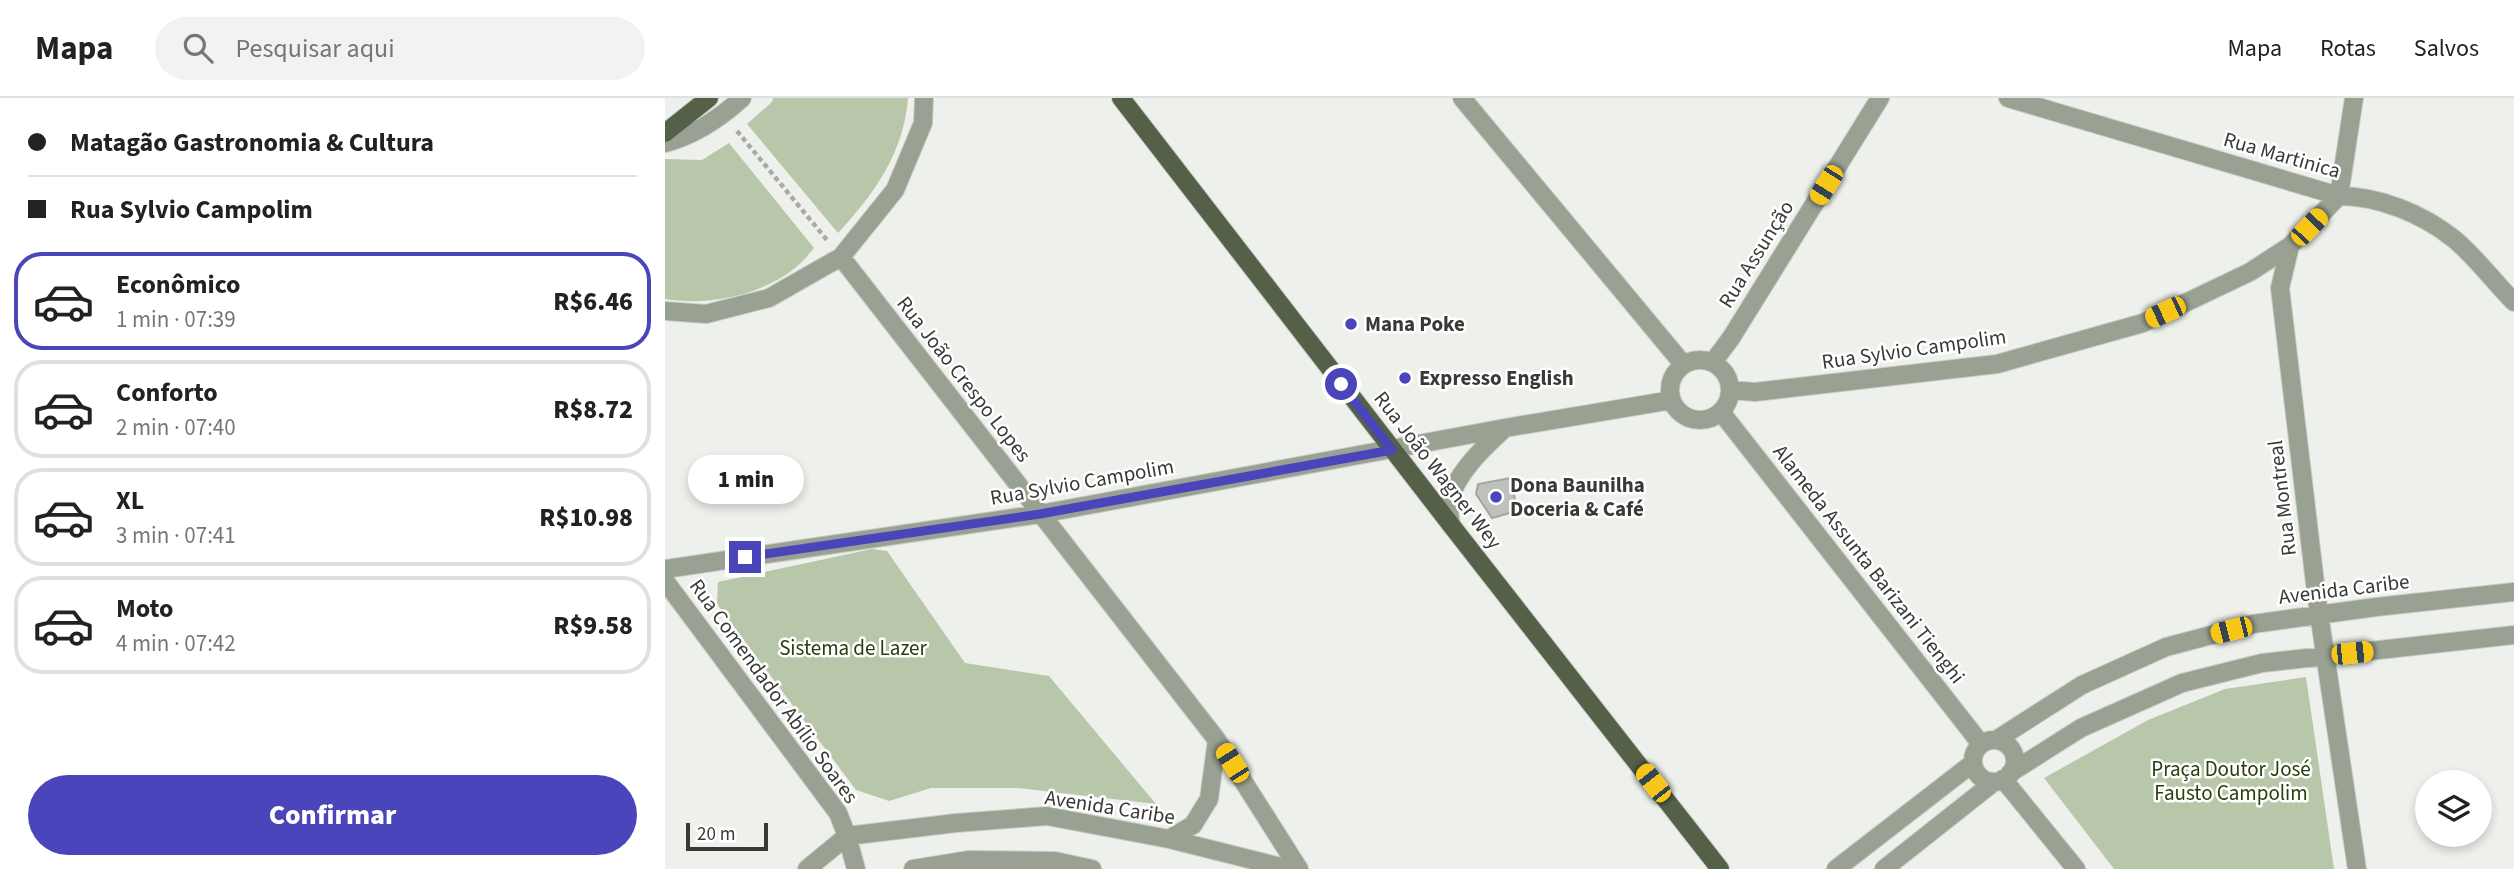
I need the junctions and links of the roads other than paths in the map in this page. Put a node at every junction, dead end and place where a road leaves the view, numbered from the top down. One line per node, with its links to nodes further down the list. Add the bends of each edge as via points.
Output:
1 (709, 98): 9 (main road)
2 (742, 98): 10 (street, via 690,136)
3 (924, 98): 13 (street, via 923,123 895,191)
4 (1121, 98): 22 (main road, Rua João Wagner Wey)
5 (1462, 98): 17 (street)
6 (1880, 98): 16 (street, Rua Assunção)
7 (2008, 98): 11 (street, Rua Martinica)
8 (2354, 98): 11 (street)
9 (665, 133)
10 (665, 143)
11 (2339, 197): 12 (street, Rua Sylvio Campolim); 14 (street, Rua Martinica, via 2356,196 2411,212 2454,239)
12 (2290, 246): 18 (street, Rua Sylvio Campolim, via 2250,272 2143,323 1997,365 1755,392); 28 (street, Rua Montreal, via 2280,288)
13 (841, 257): 15 (street, via 769,298 706,314); 23 (street, Rua João Crespo Lopes)
14 (2514, 302)
15 (665, 311)
16 (1713, 362): 17 (street); 18 (street, via 1727,375)
17 (1683, 364): 19 (street, via 1671,381)
18 (1730, 390): 20 (street)
19 (1671, 400): 20 (street, via 1684,416 1694,420); 21 (street, Rua Sylvio Campolim)
20 (1721, 412): 32 (street, Alameda Assunta Barizani Tienghi)
21 (1505, 428): 22 (street, Rua Sylvio Campolim); 24 (street, via 1463,473 1449,504)
22 (1392, 450): 23 (street, Rua Sylvio Campolim); 24 (main road, Rua João Wagner Wey)
23 (1040, 514): 25 (street, Rua Sylvio Campolim); 31 (street, Rua João Crespo Lopes)
24 (1451, 525): 43 (main road, Rua João Wagner Wey)
25 (665, 569)
26 (665, 581): 35 (street, Rua Comendador Abílio Soares, via 838,813)
27 (2514, 592): 28 (street, Avenida Caribe)
28 (2319, 614): 30 (street, Rua Montreal); 32 (street, Avenida Caribe, via 2253,624 2166,647 2081,685)
29 (2514, 635): 30 (street)
30 (2325, 657): 34 (street, via 2262,663 2182,683 2081,729); 47 (street, Rua Montreal)
31 (1217, 740): 36 (street, via 1209,799 1193,825); 42 (street, Rua João Crespo Lopes)
32 (1989, 742): 33 (street, via 1976,750); 34 (street, via 2007,744 2012,750 2015,763)
33 (1973, 763): 34 (street, via 1984,779); 44 (street)
34 (2003, 778): 45 (street); 46 (street)
35 (847, 836): 36 (street, Avenida Caribe, via 1047,816); 37 (street); 38 (street, Rua Comendador Abílio Soares)
36 (1169, 838): 41 (street, Avenida Caribe)
37 (807, 869)
38 (856, 869)
39 (913, 869): 40 (street, via 969,860 1055,860)
40 (1091, 869)
41 (1289, 869)
42 (1299, 869)
43 (1720, 869)
44 (1836, 869)
45 (1884, 869)
46 (2076, 869)
47 (2357, 869)

